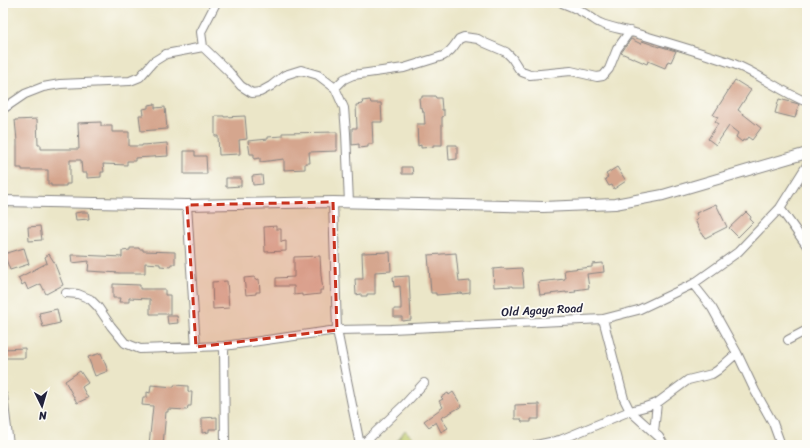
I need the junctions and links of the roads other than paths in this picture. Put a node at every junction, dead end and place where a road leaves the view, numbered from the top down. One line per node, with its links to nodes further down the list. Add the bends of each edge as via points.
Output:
1 (216, 3): 4 (street, via 201,32)
2 (562, 3): 3 (street, via 598,23)
3 (630, 31): 5 (street, via 603,76 571,71 530,75 522,72 506,52 478,39 464,37 443,56 404,68 354,75 344,78); 6 (street, via 735,65)
4 (202, 47): 5 (street, via 241,86 252,93 260,92 285,75 301,70 318,75); 7 (street, via 166,54 153,62 140,78 130,81 43,87 26,94)
5 (335, 88): 12 (street, via 344,108)
6 (807, 102)
7 (3, 109)
8 (807, 153): 12 (street, via 662,195 615,204 543,207)
9 (807, 165): 14 (street, Old Agaya Road)
10 (3, 201): 13 (street)
11 (333, 202): 12 (street); 13 (street); 19 (street)
12 (349, 202)
13 (187, 205): 23 (street)
14 (780, 208): 15 (street); 16 (street, Old Agaya Road, via 738,252)
15 (807, 246)
16 (693, 284): 18 (street, Old Agaya Road, via 638,310); 24 (street, via 712,308)
17 (66, 293): 23 (street, Old Agaya Road, via 90,299 124,342 140,349)
18 (603, 319): 19 (street, Old Agaya Road); 28 (street, via 622,395)
19 (337, 330): 22 (street, Old Agaya Road); 33 (street)
20 (807, 330): 21 (street)
21 (788, 340)
22 (224, 346): 23 (street, Old Agaya Road); 32 (street)
23 (196, 347)
24 (737, 353): 27 (street, via 712,374 688,380); 36 (street)
25 (424, 383): 33 (street)
26 (3, 396): 31 (street)
27 (657, 403): 28 (street); 29 (street)
28 (630, 411): 29 (street); 30 (street)
29 (654, 432): 35 (street)
30 (559, 442): 34 (street)
31 (9, 445)
32 (225, 445)
33 (361, 445)
34 (536, 445)
35 (664, 445)
36 (781, 445)

